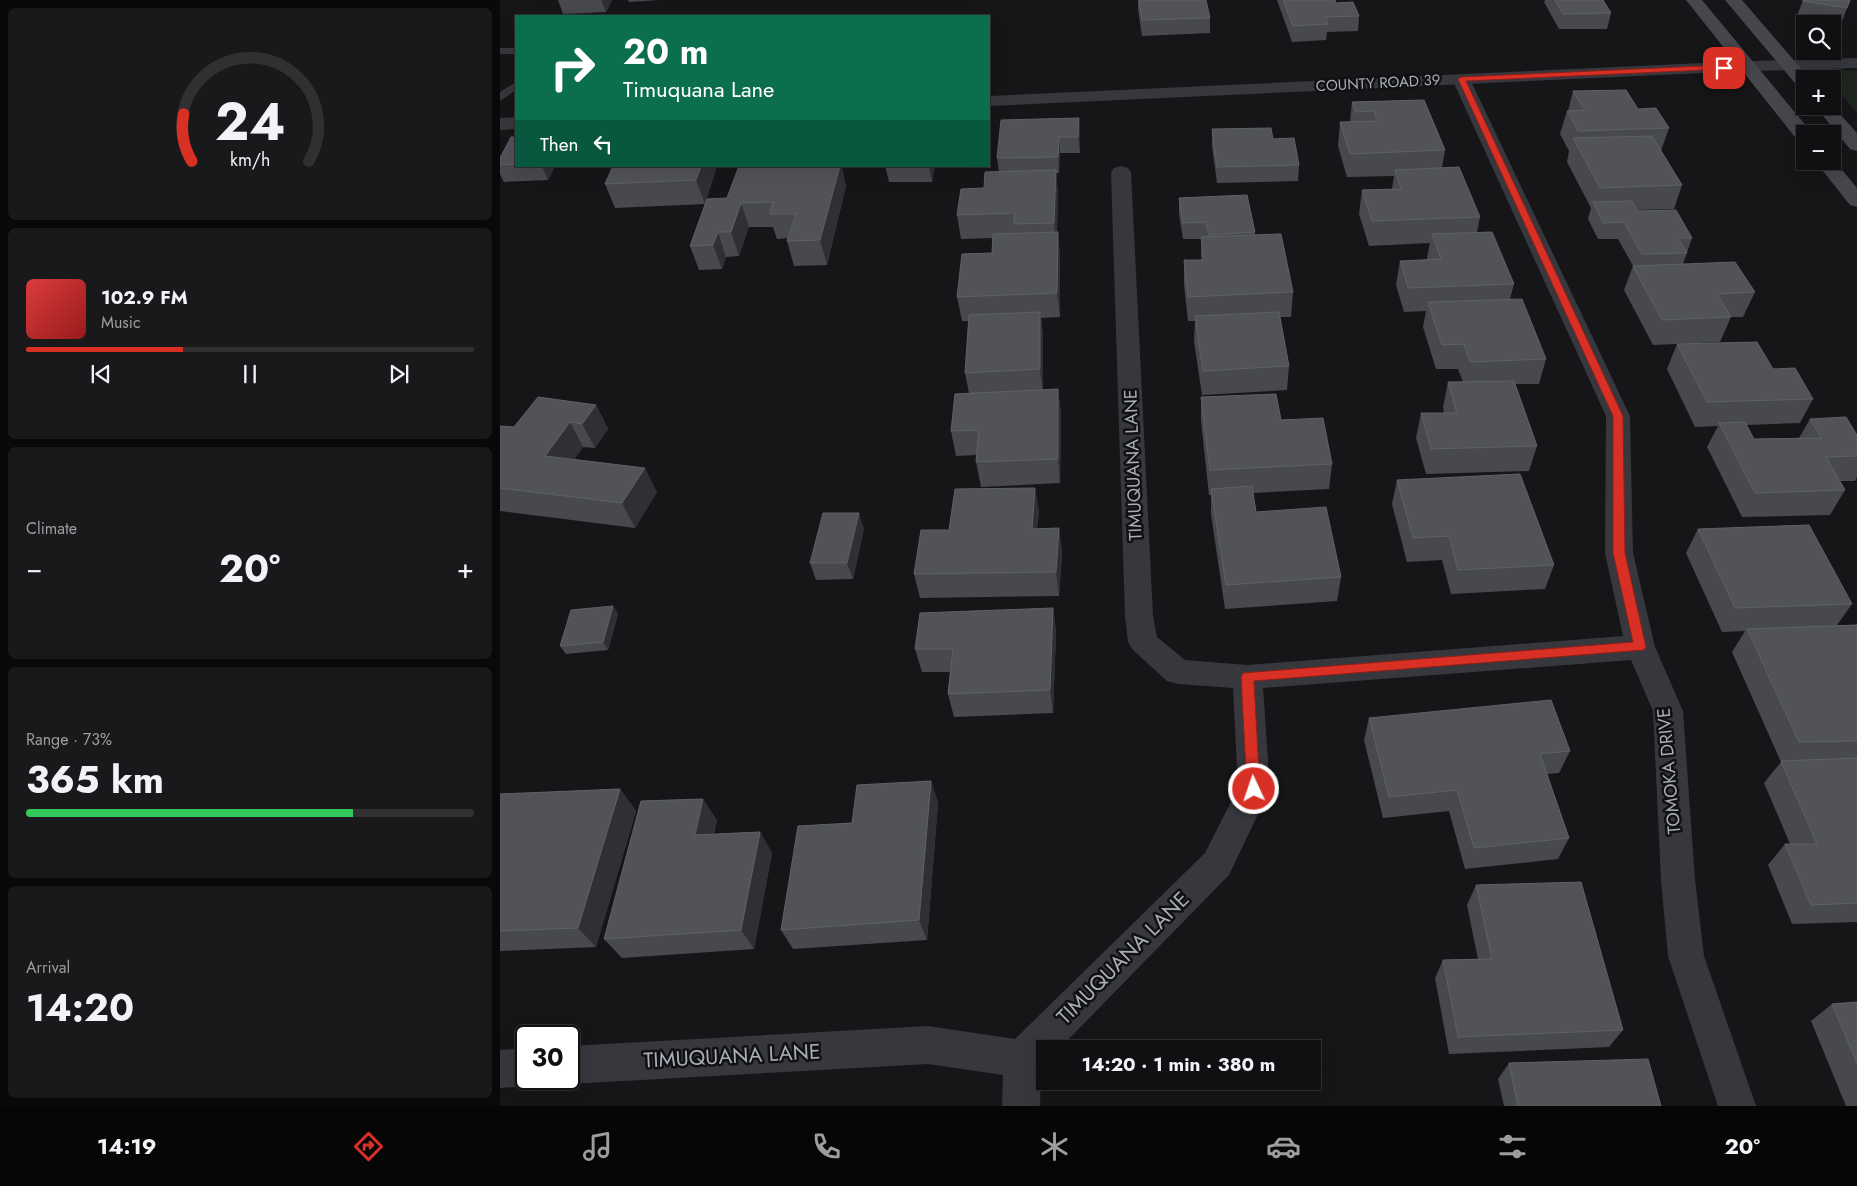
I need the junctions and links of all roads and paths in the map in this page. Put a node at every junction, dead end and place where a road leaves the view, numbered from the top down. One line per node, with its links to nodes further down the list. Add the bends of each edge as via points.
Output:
1 (1694, 0): 7 (main road)
2 (1733, 0): 6 (main road)
3 (500, 51): 4 (lane)
4 (515, 51)
5 (1857, 63): 6 (street, COUNTY ROAD 39)
6 (1788, 65): 7 (street, COUNTY ROAD 39); 8 (main road)
7 (1748, 66): 9 (street, COUNTY ROAD 39); 16 (main road)
8 (1796, 74)
9 (1461, 79): 12 (street, COUNTY ROAD 39); 21 (street, TOMOKA DRIVE, via 1618,416 1619,553)
10 (515, 86): 11 (lane)
11 (500, 98)
12 (990, 101)
13 (1832, 115): 17 (main road)
14 (515, 123): 15 (street)
15 (500, 124)
16 (1796, 126)
17 (1857, 145)
18 (1832, 170): 20 (main road)
19 (1121, 172): 22 (street, TIMUQUANA LANE, via 1139,616 1143,642 1178,672)
20 (1857, 201)
21 (1640, 647): 22 (street, TIMUQUANA LANE); 28 (street, TOMOKA DRIVE, via 1668,711 1686,956)
22 (1247, 677): 23 (street, TIMUQUANA LANE, via 1254,789 1217,864)
23 (1022, 1059): 24 (street, TIMUQUANA LANE, via 928,1044); 27 (street)
24 (580, 1064)
25 (515, 1068): 26 (street)
26 (500, 1069)
27 (1021, 1106)
28 (1737, 1106)

